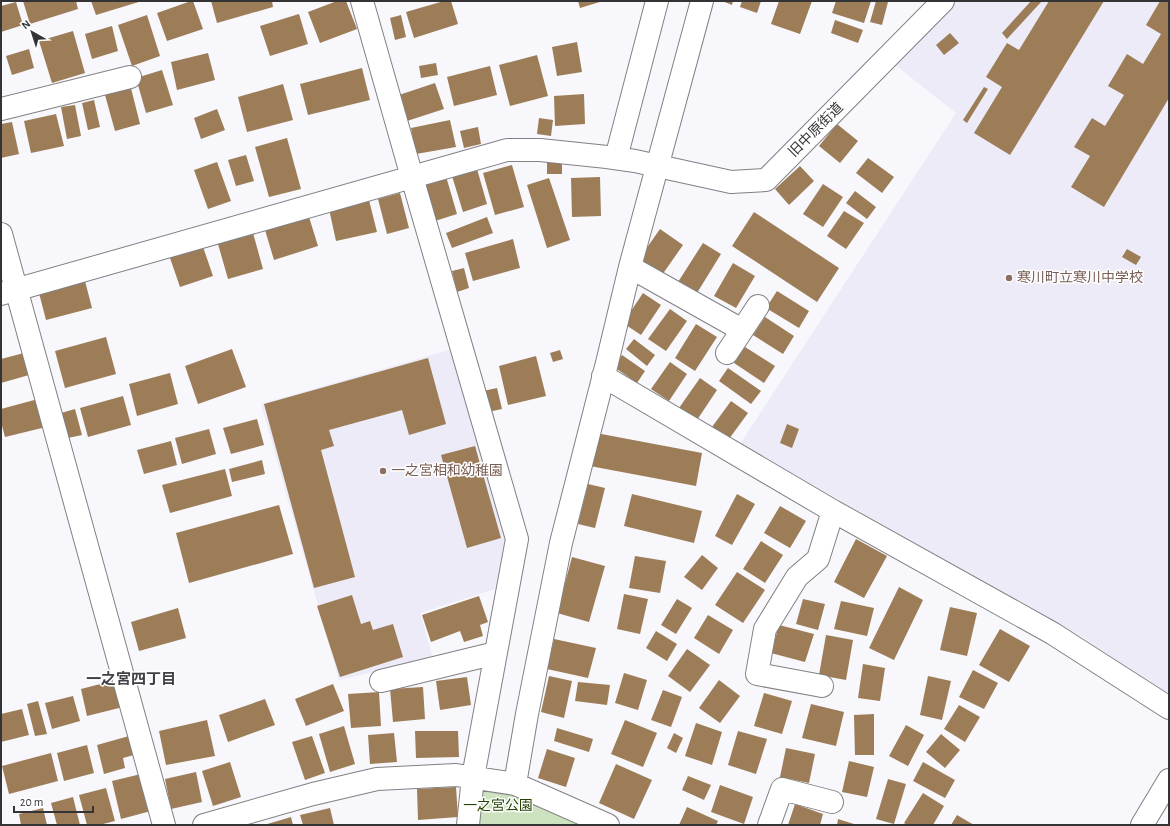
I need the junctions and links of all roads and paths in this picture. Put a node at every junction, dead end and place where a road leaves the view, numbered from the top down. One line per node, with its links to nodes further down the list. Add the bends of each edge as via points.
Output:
1 (362, 1): 9 (street)
2 (658, 1): 7 (street)
3 (702, 1): 8 (street)
4 (943, 1): 8 (street, 旧中原街道, via 766,180 731,182)
5 (130, 77): 6 (street)
6 (1, 109)
7 (616, 158): 8 (street, 旧中原街道); 9 (street, 旧中原街道, via 540,150 507,150)
8 (658, 166): 11 (street)
9 (412, 176): 12 (street, 旧中原街道); 18 (street, via 517,539)
10 (1, 234): 12 (street)
11 (630, 267): 14 (street); 16 (street)
12 (9, 292): 26 (street)
13 (758, 306): 14 (street)
14 (742, 330): 15 (street)
15 (727, 353)
16 (604, 376): 17 (street); 24 (street, via 561,543)
17 (833, 511): 20 (street, via 818,559 797,576 766,630 757,674); 21 (street, via 1052,633)
18 (496, 653): 19 (street); 22 (street)
19 (381, 681)
20 (822, 686)
21 (1169, 708)
22 (473, 777): 24 (street); 27 (street, via 456,775 376,779); 28 (street)
23 (1169, 780): 31 (street)
24 (515, 784): 29 (street)
25 (832, 802): 30 (street, via 782,789)
26 (164, 825)
27 (204, 825)
28 (468, 825)
29 (608, 825)
30 (769, 825)
31 (1142, 825)

